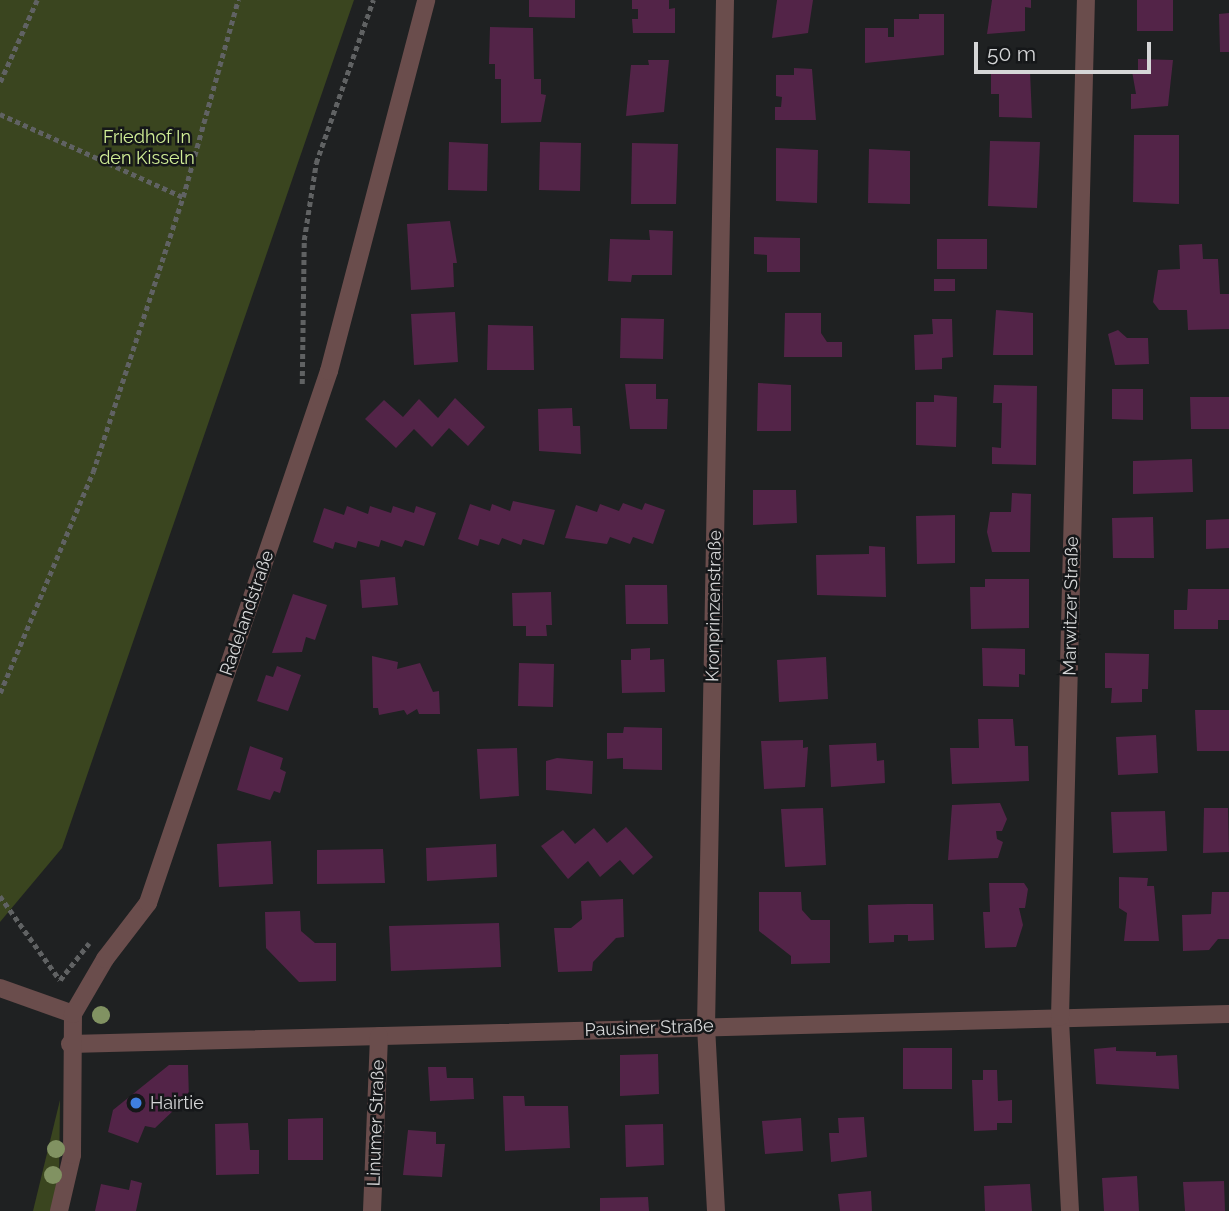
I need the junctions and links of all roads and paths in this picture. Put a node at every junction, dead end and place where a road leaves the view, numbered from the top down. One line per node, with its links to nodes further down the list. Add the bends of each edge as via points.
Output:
1 (37, 0): 7 (path)
2 (238, 0): 9 (path)
3 (373, 0): 10 (path, via 316,163 304,240)
4 (426, 0): 15 (street, Radelandstraße, via 329,371 150,897 82,993)
5 (725, 0): 18 (street, Kronprinzenstraße)
6 (1086, 0): 17 (street, Marwitzer Straße)
7 (0, 82)
8 (0, 114): 9 (path)
9 (183, 197): 11 (path, via 93,472)
10 (302, 390)
11 (0, 693)
12 (0, 897): 13 (path, via 60,980)
13 (92, 939)
14 (0, 988): 15 (street)
15 (74, 1014): 20 (street, Radelandstraße)
16 (1229, 1014): 17 (street, Pausiner Straße)
17 (1060, 1017): 18 (street, Pausiner Straße); 24 (street, Marwitzer Straße)
18 (706, 1027): 19 (street, Pausiner Straße); 23 (street, Kronprinzenstraße)
19 (379, 1035): 20 (street, Pausiner Straße); 22 (street, Linumer Straße)
20 (70, 1044): 21 (street, Radelandstraße, via 74,1131)
21 (60, 1211)
22 (372, 1211)
23 (716, 1211)
24 (1070, 1211)

